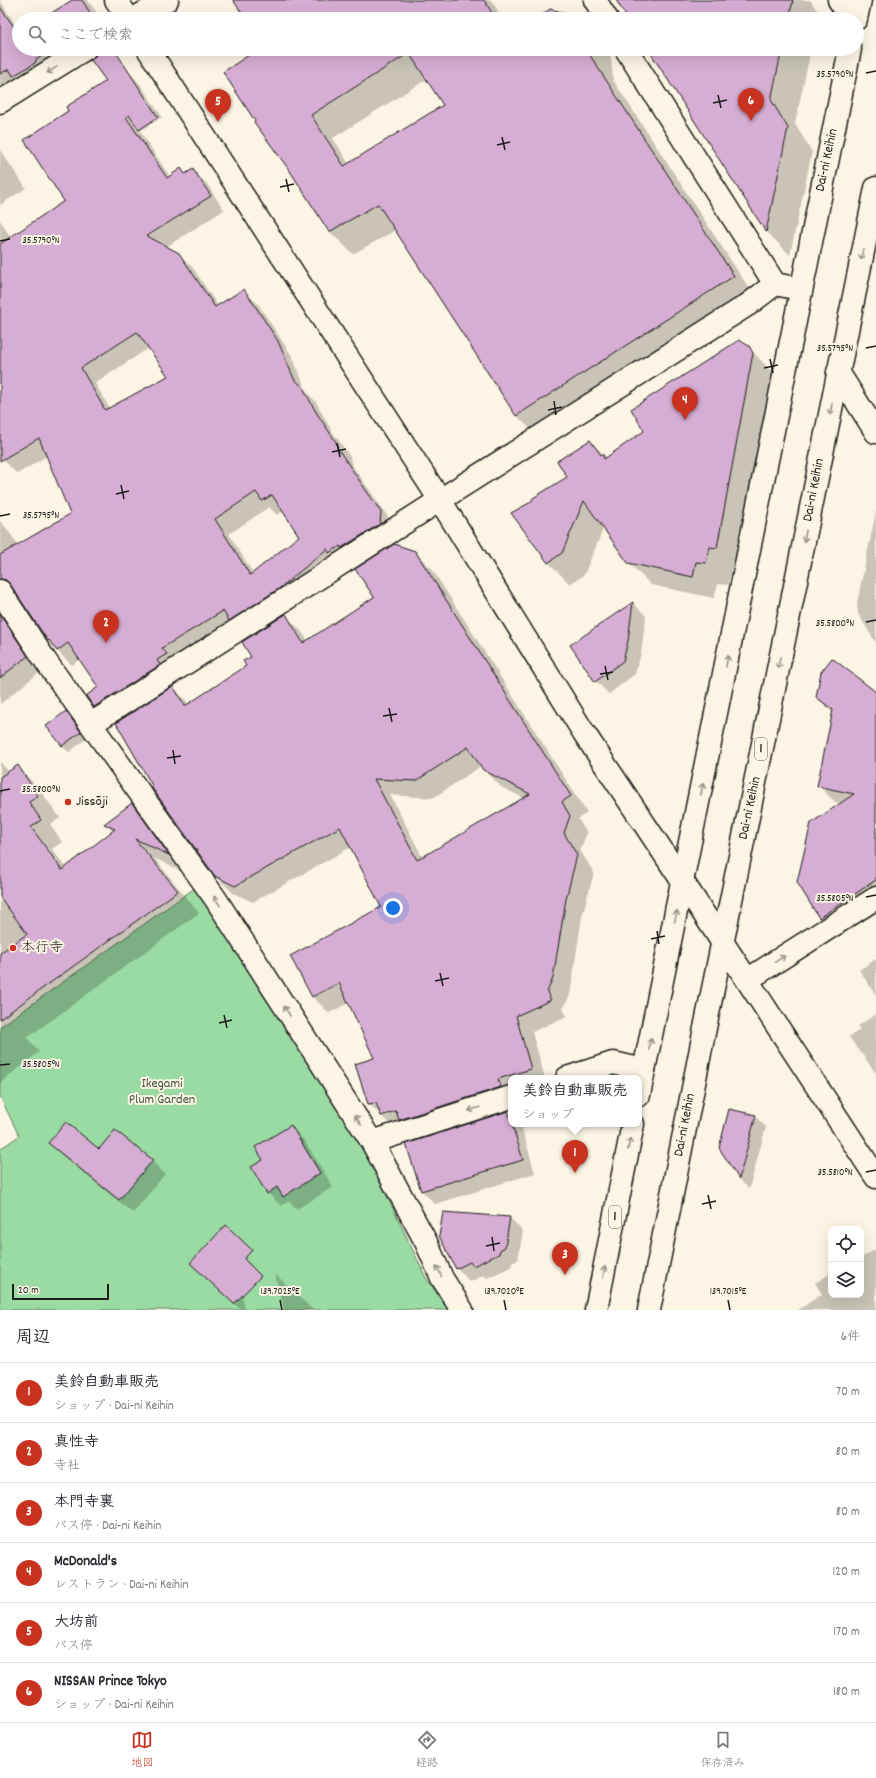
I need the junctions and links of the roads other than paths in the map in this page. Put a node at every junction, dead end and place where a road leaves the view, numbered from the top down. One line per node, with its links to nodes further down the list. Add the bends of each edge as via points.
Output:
1 (116, 0): 5 (main road)
2 (167, 0): 6 (main road)
3 (595, 0): 7 (main road)
4 (839, 0): 8 (main road)
5 (124, 12)
6 (146, 12)
7 (603, 12)
8 (855, 12)
9 (74, 56): 13 (main road, one-way to 13)
10 (153, 56): 19 (main road)
11 (630, 56): 15 (main road)
12 (849, 56): 16 (main road, Dai-ni Keihin)
13 (0, 102)
14 (876, 188): 17 (main road, Dai-ni Keihin / 1, one-way to 17)
15 (775, 284): 16 (main road); 19 (main road, via 749,304)
16 (800, 289): 22 (main road, Dai-ni Keihin, one-way to 16)
17 (838, 372): 18 (main road); 24 (main road, Dai-ni Keihin / 1, one-way to 24)
18 (876, 432)
19 (440, 500): 21 (main road); 22 (main road, via 584,733)
20 (0, 591): 21 (main road)
21 (91, 724): 31 (main road, one-way to 21, via 215,898)
22 (683, 882): 24 (main road); 26 (main road, Dai-ni Keihin, one-way to 22)
23 (876, 898): 25 (main road, one-way to 23)
24 (722, 942): 25 (main road); 35 (main road, Dai-ni Keihin / 1)
25 (747, 980): 32 (main road)
26 (644, 1070): 27 (main road, via 613,1063); 28 (main road, Dai-ni Keihin)
27 (576, 1075)
28 (642, 1080)
29 (508, 1097): 31 (main road, one-way to 31)
30 (632, 1127): 34 (main road, 1, one-way to 30)
31 (372, 1142): 33 (main road, one-way to 31, via 426,1242)
32 (876, 1177)
33 (456, 1308)
34 (596, 1310)
35 (649, 1310)

